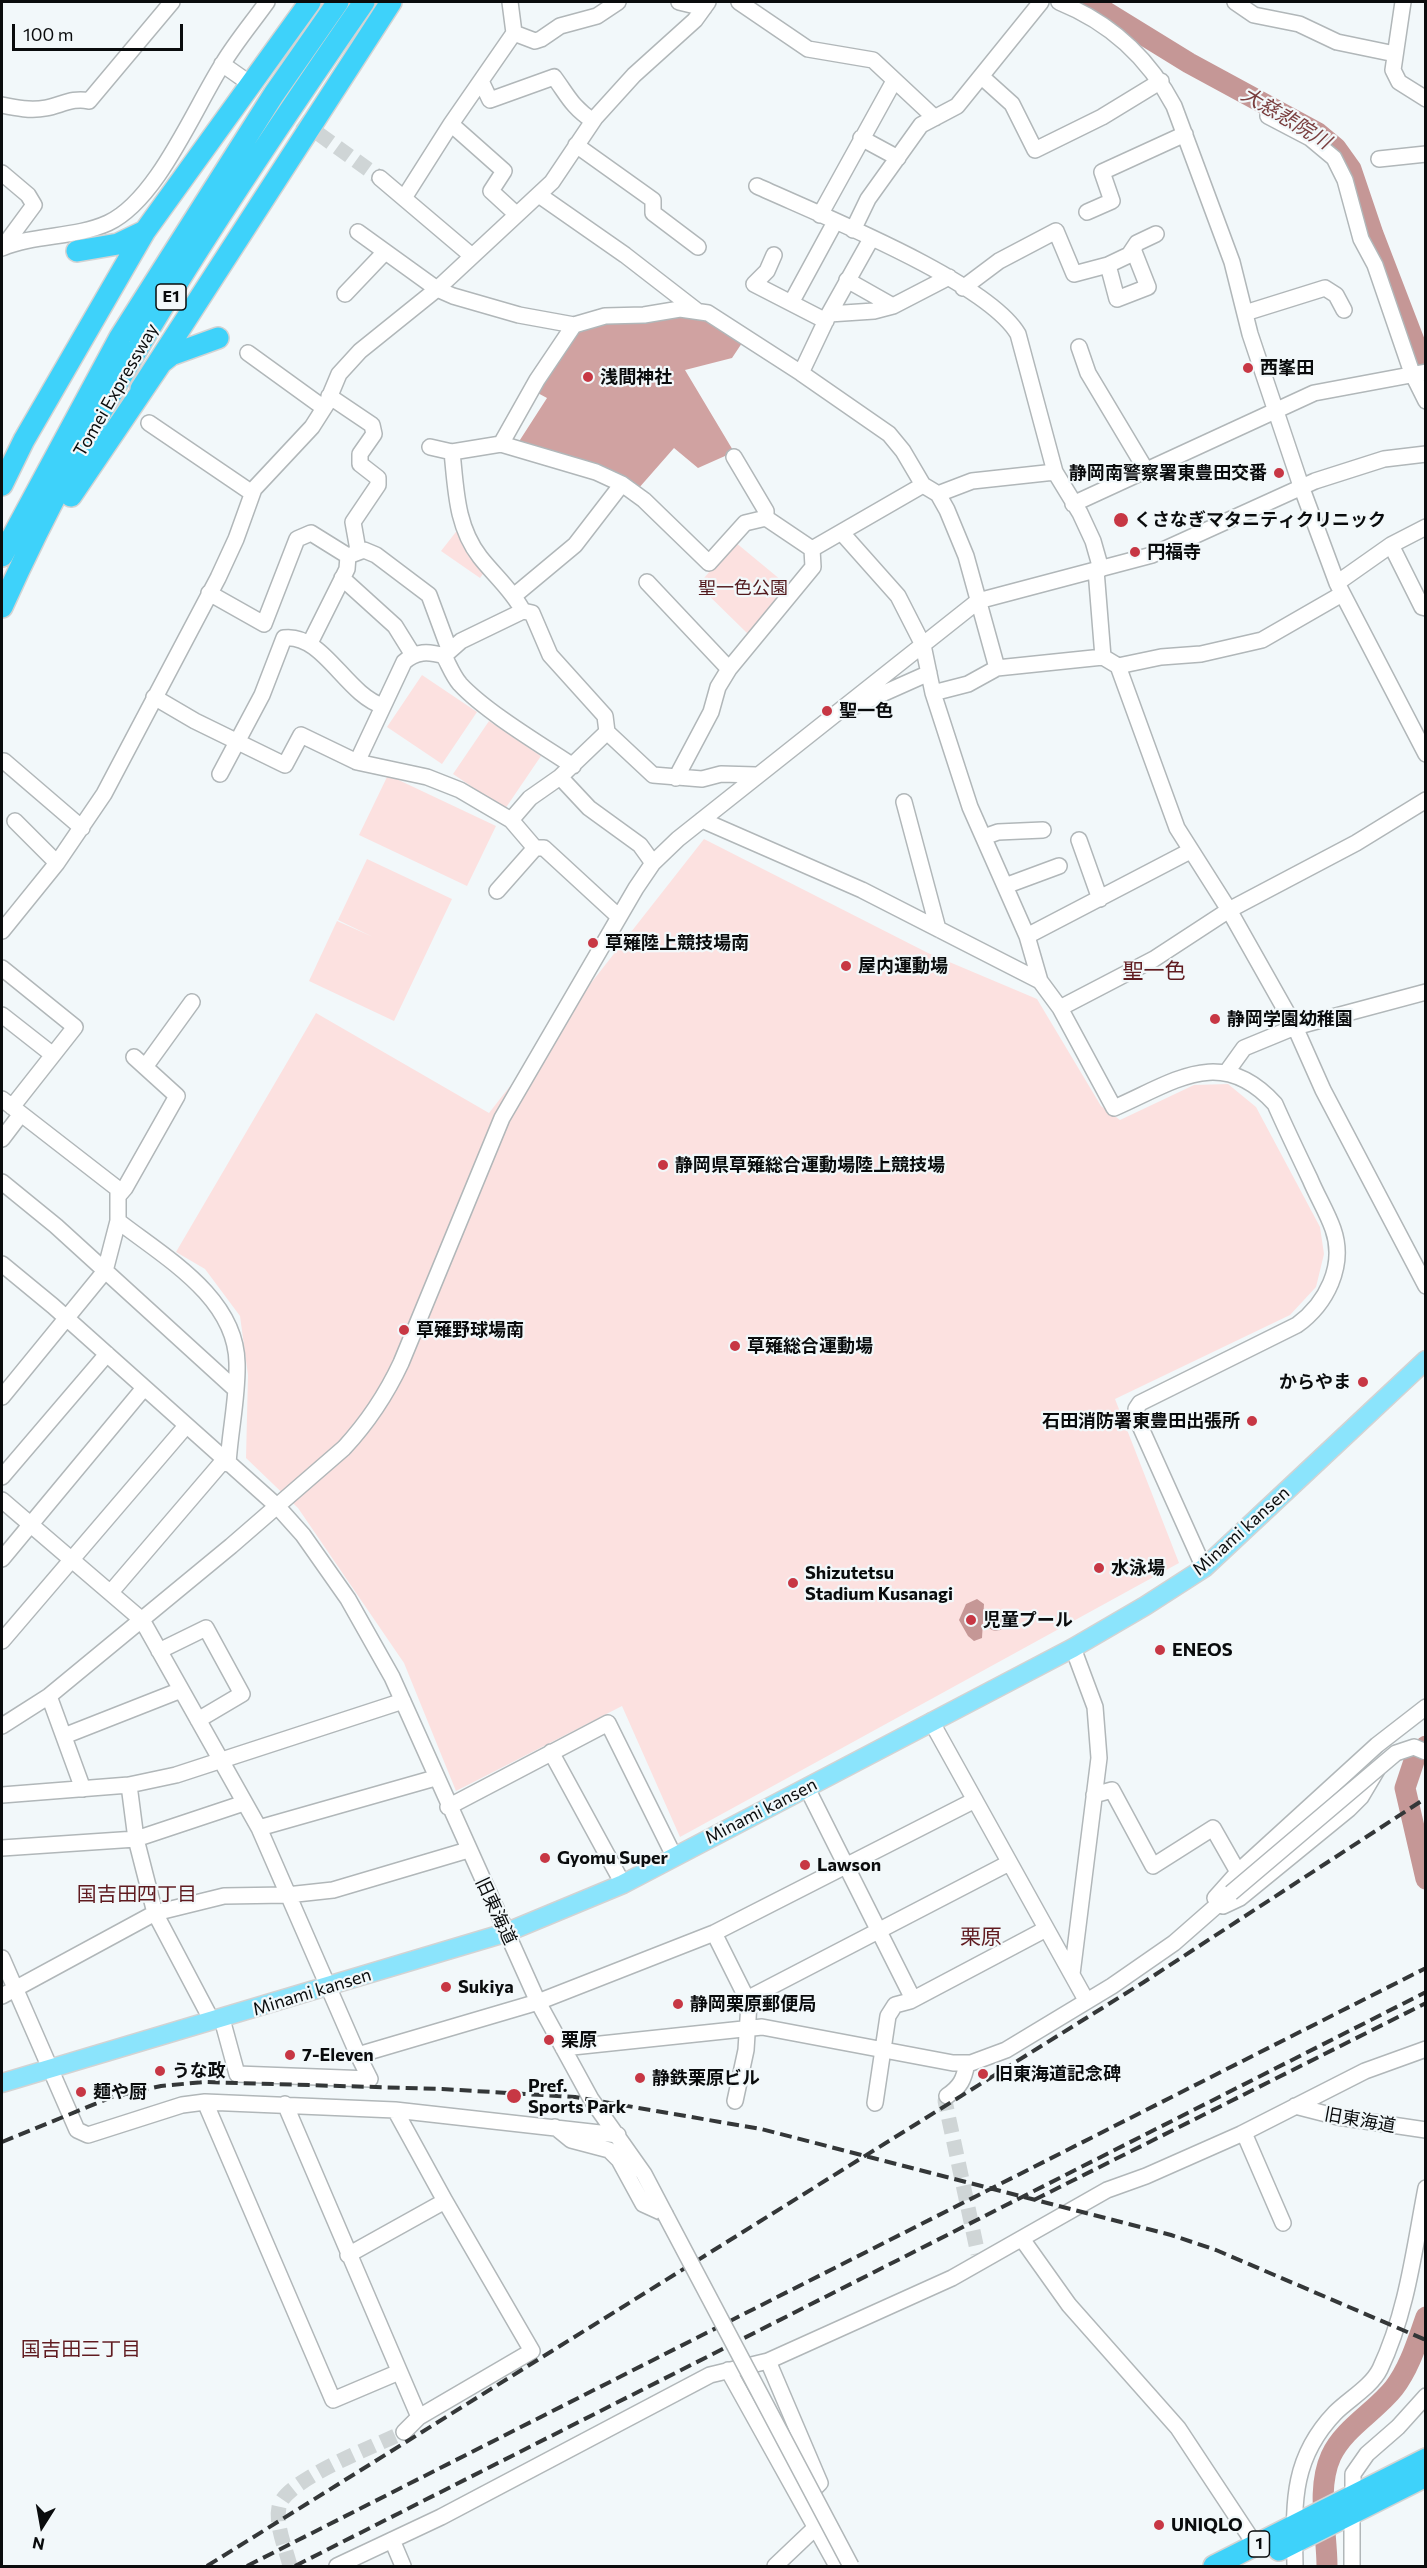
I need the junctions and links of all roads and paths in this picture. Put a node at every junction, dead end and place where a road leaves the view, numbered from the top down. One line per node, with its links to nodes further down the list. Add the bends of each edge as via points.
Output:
1 (172, 2): 25 (street, via 89,101 80,99 24,109)
2 (267, 2): 18 (street)
3 (310, 2): 46 (highway)
4 (338, 2): 100 (highway, Tomei Expressway / E1, via 274,94 120,337)
5 (364, 2): 109 (highway, Tomei Expressway / E1, via 302,91 140,347 82,449)
6 (391, 2): 75 (highway)
7 (510, 2): 16 (street)
8 (618, 2): 16 (street, via 597,16 560,26 535,41)
9 (678, 2): 15 (street)
10 (739, 2): 22 (street, via 808,49 873,60)
11 (1041, 2): 19 (street)
12 (1059, 2): 23 (street, via 1108,27 1135,50)
13 (1235, 2): 17 (street, via 1254,15 1299,24 1336,42)
14 (1403, 2): 17 (street)
15 (706, 5): 28 (street)
16 (514, 33): 21 (street)
17 (1395, 54): 24 (street, via 1394,70 1399,82)
18 (222, 64): 20 (street); 51 (street, via 151,184 132,207 106,224 88,230 34,238)
19 (982, 77): 23 (street, via 1012,104 1035,150 1102,117); 27 (street, via 957,106)
20 (242, 78)
21 (481, 81): 28 (street, via 490,100 554,77 567,100); 29 (street)
22 (894, 81): 27 (street); 31 (street)
23 (1161, 81): 30 (street)
24 (1425, 99)
25 (2, 105)
26 (1268, 116): 73 (street, via 1310,138 1334,158 1345,180 1361,239)
27 (935, 117): 34 (street, via 921,125)
28 (593, 121): 32 (street)
29 (451, 124): 40 (street); 42 (street, via 504,171 491,191)
30 (1185, 134): 41 (street, via 1102,172 1112,201); 67 (street, via 1233,262)
31 (861, 138): 34 (street); 43 (street)
32 (576, 145): 39 (street, via 560,172); 50 (street, via 653,200 653,213)
33 (1425, 154): 35 (street)
34 (897, 158): 45 (street, via 868,199)
35 (1379, 159)
36 (2, 173): 51 (street, via 28,195 34,206)
37 (380, 178): 40 (street)
38 (757, 186): 43 (street)
39 (538, 195): 42 (street); 66 (street, via 625,255)
40 (404, 198): 56 (street)
41 (1087, 212)
42 (516, 214): 56 (street)
43 (820, 215): 44 (street)
44 (835, 222): 45 (street); 63 (street)
45 (853, 230): 49 (street)
46 (145, 231): 53 (highway, via 118,244); 88 (highway)
47 (358, 232): 54 (street)
48 (1156, 234): 52 (street)
49 (871, 239): 58 (street); 59 (street)
50 (698, 247)
51 (2, 248)
52 (1133, 249): 57 (street); 57 (street, via 1148,287 1117,299)
53 (77, 251)
54 (384, 254): 61 (street); 62 (street)
55 (774, 255): 63 (street, via 767,271 754,284)
56 (472, 256): 61 (street)
57 (1108, 265): 60 (street, via 1074,274 1056,231 999,261)
58 (949, 277): 60 (street); 64 (street)
59 (847, 280): 64 (street); 68 (street)
60 (963, 288): 86 (street, via 1010,320 1018,334)
61 (436, 289): 69 (street, via 519,315); 77 (street, via 360,351 339,374)
62 (345, 294)
63 (791, 303): 68 (street)
64 (893, 306): 68 (street)
65 (1344, 310): 67 (street, via 1336,295 1324,288)
66 (696, 311): 69 (street, via 605,316); 74 (street, via 708,313 737,330)
67 (1245, 313): 78 (street)
68 (827, 318): 74 (street)
69 (574, 325): 80 (street)
70 (218, 338): 75 (highway, via 171,354)
71 (1079, 347): 85 (street, via 1088,373)
72 (248, 353): 77 (street)
73 (1419, 372): 76 (street); 78 (street, via 1314,393)
74 (801, 373): 89 (street, via 889,434)
75 (141, 388): 109 (highway)
76 (1425, 401)
77 (326, 402): 91 (street, via 312,427); 99 (street, via 372,424 374,434 360,454 360,464 378,478 378,485 353,522)
78 (1277, 409): 85 (street); 90 (street)
79 (149, 423): 91 (street)
80 (501, 444): 82 (street); 87 (street, via 596,472)
81 (429, 447): 82 (street)
82 (453, 452): 106 (street, via 457,507 465,531 478,555)
83 (1425, 454): 90 (street, via 1384,459)
84 (734, 457): 94 (street, via 766,511)
85 (1146, 470): 93 (street)
86 (1055, 472): 92 (street, via 972,481); 93 (street)
87 (622, 484): 94 (street, via 709,563 745,523); 106 (street, via 575,544)
88 (2, 485)
89 (923, 485): 92 (street); 96 (street)
90 (1301, 486): 101 (street, via 1175,546); 104 (street)
91 (252, 493): 105 (street, via 236,538)
92 (938, 494): 107 (street, via 960,538)
93 (1073, 504): 101 (street, via 1093,541)
94 (766, 518): 98 (street)
95 (1425, 526): 97 (street)
96 (842, 533): 98 (street); 112 (street, via 898,596)
97 (1391, 545): 104 (street); 108 (street)
98 (812, 549): 118 (street, via 813,567)
99 (353, 553): 102 (street); 105 (street, via 310,533 297,539 264,624); 113 (street, via 376,555 429,595)
100 (2, 556)
101 (1099, 569): 107 (street); 115 (street)
102 (342, 578): 111 (street); 114 (street, via 395,626)
103 (646, 582): 118 (street)
104 (1340, 589): 116 (street, via 1262,640); 126 (street)
105 (209, 593): 121 (street)
106 (515, 595): 110 (street)
107 (978, 601): 112 (street); 117 (street)
108 (1425, 608)
109 (2, 609)
110 (523, 610): 113 (street); 124 (street, via 532,613 550,655 605,716)
111 (310, 643): 122 (street, via 364,698); 125 (street, via 284,638 269,681)
112 (923, 645): 119 (street); 123 (street)
113 (446, 652): 114 (street); 129 (street, via 460,684)
114 (412, 655): 122 (street, via 404,662)
115 (1103, 657): 116 (street); 117 (street)
116 (1118, 666): 144 (street, via 1178,828)
117 (998, 668): 120 (street, via 968,684)
118 (729, 669): 133 (street)
119 (929, 673): 120 (street); 123 (street)
120 (933, 693): 141 (street, via 970,807)
121 (154, 697): 125 (street); 139 (street, via 112,780)
122 (383, 706): 128 (street)
123 (843, 708): 131 (street)
124 (607, 732): 129 (street); 133 (street, via 653,775)
125 (239, 741): 128 (street, via 285,765 301,735); 130 (street)
126 (1425, 754)
127 (4, 761): 139 (street)
128 (357, 762): 137 (street, via 427,777 460,790)
129 (573, 766): 132 (street)
130 (220, 774)
131 (756, 775): 133 (street); 138 (street)
132 (560, 777): 137 (street, via 530,798); 146 (street, via 589,808 640,845)
133 (676, 778)
134 (1425, 800): 152 (street, via 1356,843)
135 (904, 802): 155 (street)
136 (15, 820): 145 (street)
137 (511, 820): 143 (street)
138 (702, 820): 146 (street); 155 (street, via 862,890)
139 (82, 828): 145 (street)
140 (1043, 830): 141 (street, via 998,832)
141 (984, 837): 148 (street)
142 (1079, 840): 150 (street)
143 (536, 848): 149 (street); 154 (street, via 544,848)
144 (1190, 850): 150 (street); 152 (street)
145 (57, 863): 153 (street)
146 (653, 863): 154 (street)
147 (1059, 866): 148 (street)
148 (1005, 886): 157 (street)
149 (497, 891)
150 (1100, 899): 157 (street)
151 (2, 905): 153 (street)
152 (1229, 910): 162 (street, via 1154,959); 164 (street)
153 (13, 916): 156 (street)
154 (619, 917): 185 (street, via 502,1118 384,1397 345,1448)
155 (938, 929): 159 (street)
156 (2, 931)
157 (1027, 936): 159 (street)
158 (2, 968): 165 (street, via 75,1027)
159 (1040, 981): 162 (street)
160 (1425, 992): 164 (street)
161 (192, 1002): 170 (street, via 140,1062 177,1096)
162 (1059, 1008): 166 (street, via 1114,1108 1195,1073)
163 (2, 1014): 165 (street)
164 (1295, 1027): 166 (street, via 1244,1048); 174 (street, via 1323,1090)
165 (53, 1055): 167 (street)
166 (1226, 1073): 189 (street, via 1244,1078 1275,1104 1334,1231 1336,1254 1334,1277 1325,1297 1297,1325 1140,1403 1136,1409 1136,1418)
167 (11, 1107): 168 (street); 170 (street, via 118,1189)
168 (2, 1139)
169 (2, 1182): 172 (street)
170 (119, 1195): 171 (street)
171 (118, 1221): 172 (street); 179 (street, via 215,1301 236,1347)
172 (105, 1271): 175 (street); 179 (street)
173 (5, 1273): 175 (street, 旧東海道)
174 (1425, 1286)
175 (68, 1319): 176 (street, 旧東海道); 180 (street)
176 (107, 1354): 178 (street, 旧東海道); 183 (street)
177 (1425, 1360): 189 (main road, Minami kansen)
178 (144, 1388): 181 (street, 旧東海道); 186 (street)
179 (235, 1389): 182 (street)
180 (2, 1397)
181 (186, 1426): 182 (street, 旧東海道); 187 (street)
182 (226, 1462): 185 (street, 旧東海道); 190 (street)
183 (2, 1477)
184 (2, 1500): 186 (street)
185 (277, 1506): 191 (street); 197 (street, 旧東海道, via 303,1535 348,1599)
186 (31, 1524): 187 (street); 188 (street)
187 (71, 1558): 190 (street); 192 (street)
188 (2, 1559)
189 (1204, 1568): 193 (main road, Minami kansen)
190 (111, 1592): 191 (street)
191 (142, 1620): 194 (street); 196 (street)
192 (2, 1641)
193 (1073, 1648): 200 (main road, Minami kansen); 214 (street, via 1095,1707)
194 (159, 1651): 195 (street); 199 (street, via 206,1628 242,1694)
195 (181, 1690): 199 (street); 203 (street)
196 (50, 1696): 202 (street); 203 (street)
197 (403, 1701): 206 (street); 208 (street, 旧東海道)
198 (1425, 1707): 201 (street)
199 (198, 1720): 206 (street)
200 (931, 1721): 211 (main road, Minami kansen); 215 (street)
201 (1406, 1722): 207 (street); 209 (street)
202 (2, 1726)
203 (64, 1736): 212 (street)
204 (551, 1752): 217 (street); 222 (street, via 608,1723); 226 (street)
205 (1425, 1752): 229 (street, bridge, via 1414,1747 1396,1753)
206 (220, 1761): 210 (street); 216 (street)
207 (1355, 1766): 209 (street, via 1364,1762 1371,1765); 225 (street)
208 (435, 1778): 217 (street, 旧東海道); 218 (street)
209 (1371, 1781): 229 (street, via 1349,1809 1240,1898)
210 (129, 1785): 212 (street); 219 (street)
211 (807, 1788): 222 (main road, Minami kansen); 224 (street)
212 (83, 1789): 213 (street)
213 (2, 1795)
214 (1095, 1795): 225 (street, via 1112,1790 1153,1866 1213,1828); 235 (street)
215 (975, 1800): 223 (street); 224 (street)
216 (244, 1803): 218 (street); 219 (street)
217 (448, 1807): 221 (street, 旧東海道)
218 (259, 1828): 227 (street)
219 (135, 1839): 220 (street); 228 (street)
220 (2, 1848)
221 (468, 1851): 227 (street, via 333,1890); 232 (street, 旧東海道)
222 (674, 1856): 226 (main road, Minami kansen)
223 (1009, 1863): 230 (street); 231 (street)
224 (846, 1867): 231 (street); 233 (street)
225 (1238, 1872): 229 (street)
226 (623, 1884): 232 (main road, Minami kansen)
227 (287, 1895): 228 (street, via 224,1896); 236 (street)
228 (155, 1913): 237 (street); 242 (street)
229 (1196, 1924): 240 (street, via 1148,1962)
230 (1046, 1929): 235 (street); 239 (street)
231 (878, 1931): 238 (street); 239 (street)
232 (505, 1933): 236 (main road, Minami kansen); 241 (street, 旧東海道)
233 (714, 1933): 238 (street); 241 (street)
234 (2, 1958): 237 (street)
235 (1072, 1974): 240 (street)
236 (327, 1988): 242 (main road, Minami kansen); 247 (street)
237 (8, 1994): 249 (street)
238 (747, 1999): 243 (street)
239 (913, 1999): 246 (street, via 891,2010)
240 (1086, 2000): 248 (street, via 1006,2050)
241 (538, 2002): 244 (street, 旧東海道); 247 (street)
242 (217, 2020): 247 (street, via 237,2074 370,2079); 249 (main road, Minami kansen)
243 (748, 2028): 244 (street); 246 (street, via 776,2029); 252 (street)
244 (563, 2048): 261 (street, 旧東海道, via 591,2099)
245 (1425, 2049): 256 (street, via 1365,2071)
246 (884, 2050): 248 (street); 254 (street)
247 (358, 2055)
248 (967, 2063): 251 (street, via 959,2087)
249 (50, 2069): 250 (main road, Minami kansen); 253 (street, via 77,2130 88,2135 182,2105)
250 (2, 2083)
251 (947, 2096)
252 (735, 2101)
253 (205, 2102): 255 (street); 272 (street, via 333,2400)
254 (875, 2103)
255 (285, 2104): 257 (street); 267 (street)
256 (1295, 2106): 259 (street, 旧東海道, via 1338,2117); 260 (street)
257 (395, 2110): 258 (street); 263 (street)
258 (555, 2127): 261 (street); 264 (street, via 571,2140 609,2150 619,2160 643,2204)
259 (1425, 2130)
260 (1244, 2133): 265 (street); 266 (street, via 1107,2190)
261 (618, 2135): 264 (street, 旧東海道)
262 (1425, 2188): 281 (street, via 1404,2310 1378,2372 1334,2414 1311,2445 1297,2476)
263 (445, 2201): 267 (street); 274 (street, via 532,2351)
264 (665, 2214): 288 (street, 旧東海道, bridge)
265 (1282, 2223)
266 (1023, 2239): 269 (street); 283 (street, via 1069,2305 1178,2428)
267 (348, 2254): 272 (street)
268 (978, 2254): 269 (street, via 915,2286)
269 (918, 2293): 270 (street)
270 (768, 2361): 271 (street); 278 (street, via 820,2483)
271 (728, 2370): 278 (street); 282 (street, via 710,2375)
272 (399, 2372): 274 (street)
273 (1425, 2396): 279 (street, via 1367,2454 1353,2474)
274 (418, 2416): 275 (street)
275 (404, 2432)
276 (1425, 2459): 279 (highway, 1)
277 (1425, 2476): 279 (highway, 1)
278 (801, 2503): 280 (street)
279 (1350, 2505): 281 (highway, 1); 292 (street)
280 (815, 2528): 286 (street); 287 (street)
281 (1299, 2531): 283 (highway, 1); 290 (highway, 1); 291 (street)
282 (392, 2540): 284 (street); 285 (street)
283 (1256, 2546): 289 (highway, 1)
284 (337, 2566)
285 (403, 2566)
286 (775, 2566)
287 (837, 2566)
288 (851, 2566)
289 (1214, 2566)
290 (1247, 2566)
291 (1295, 2566)
292 (1352, 2566)

